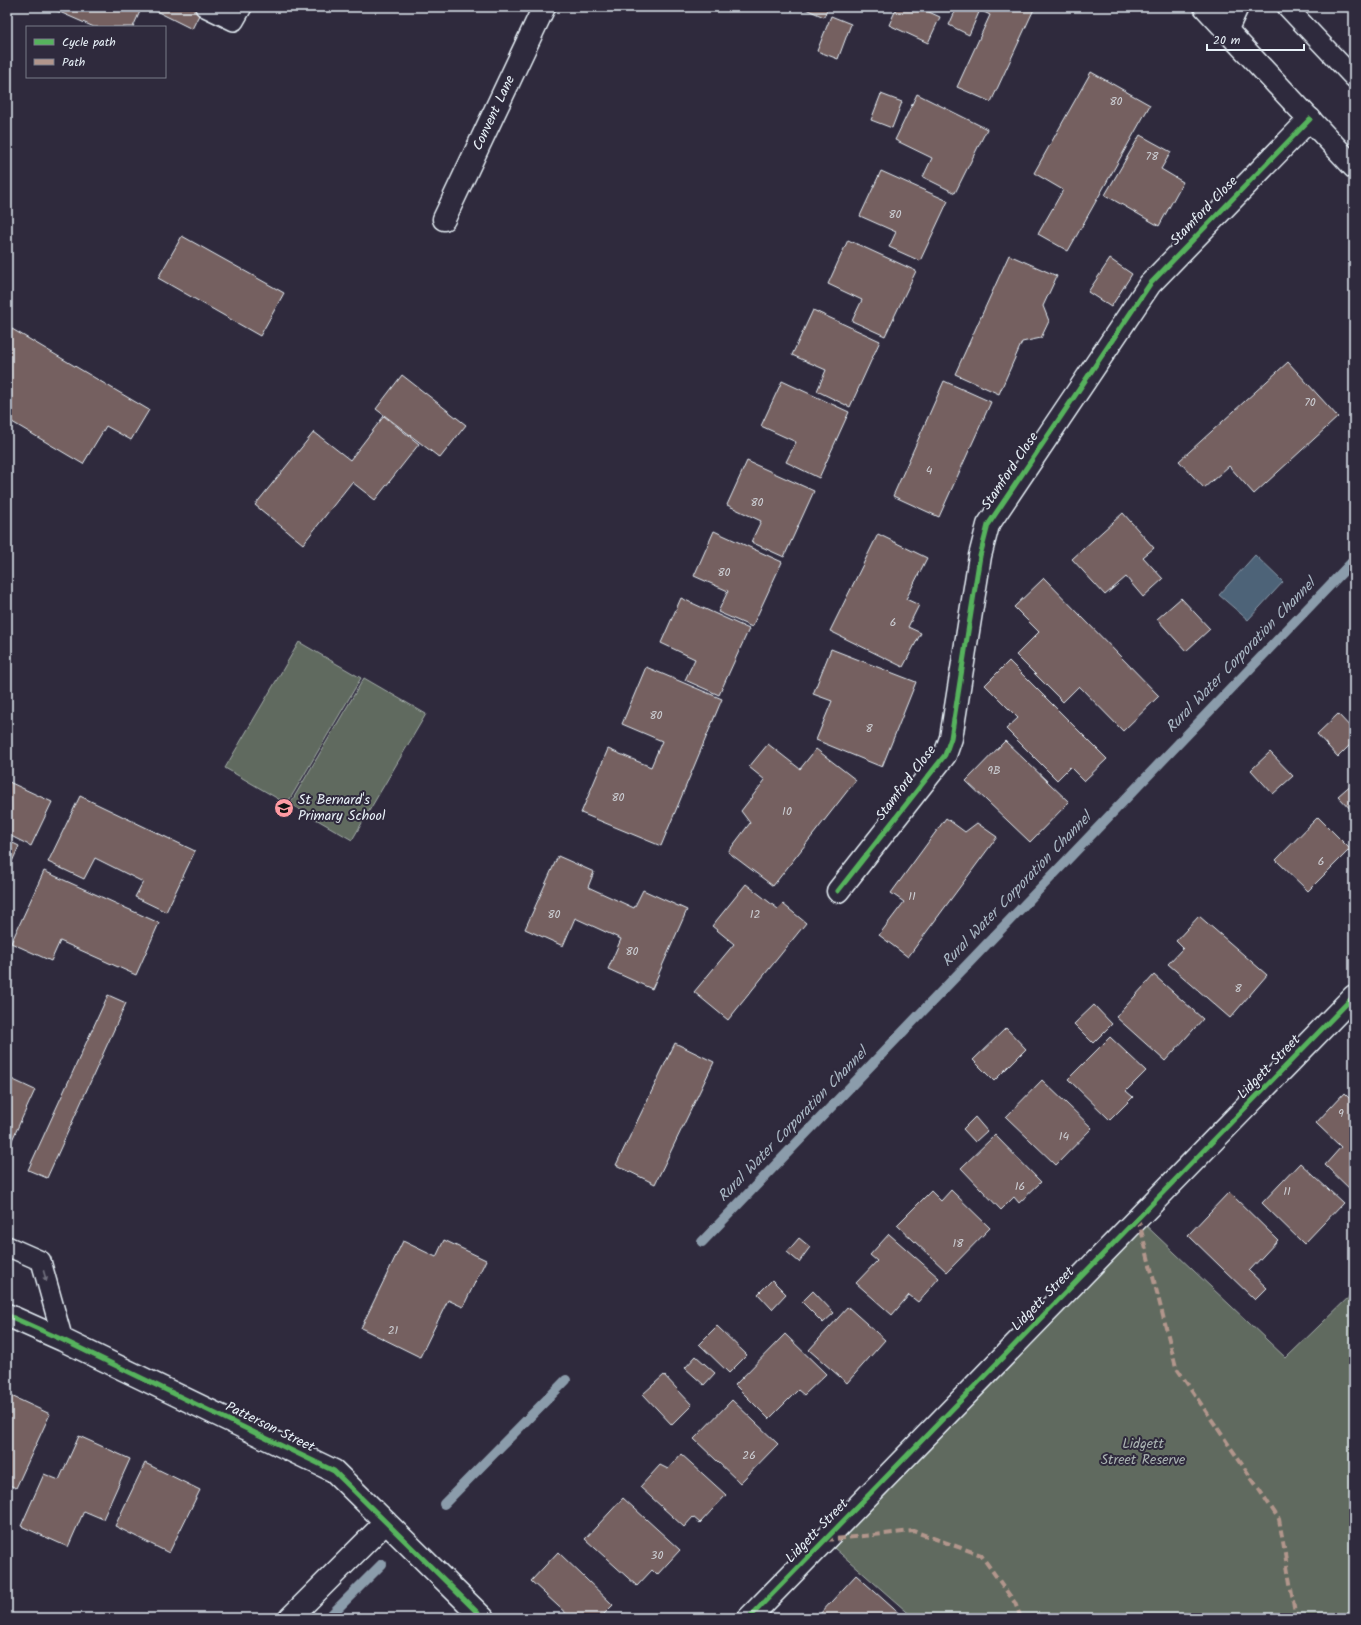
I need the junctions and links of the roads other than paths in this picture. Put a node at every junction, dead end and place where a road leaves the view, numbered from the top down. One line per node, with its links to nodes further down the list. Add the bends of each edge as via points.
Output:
1 (205, 7): 2 (lane, via 234,21)
2 (242, 7)
3 (544, 7): 11 (street, Convent Lane)
4 (1205, 7): 7 (street)
5 (1237, 7): 7 (street)
6 (1287, 7): 8 (lane)
7 (1226, 31): 9 (street)
8 (1354, 78)
9 (1310, 119): 10 (street); 12 (street, Stamford Close, via 1150,284 988,525 980,556 951,738 944,755)
10 (1354, 167)
11 (444, 219)
12 (838, 891)
13 (1354, 996): 20 (street, Lidgett Street)
14 (7, 1246): 16 (lane, one-way to 16, via 41,1261)
15 (7, 1315): 16 (street, Patterson Street)
16 (63, 1340): 17 (street, Patterson Street, via 334,1471)
17 (386, 1522): 18 (street); 19 (street, Patterson Street)
18 (290, 1618)
19 (483, 1618)
20 (750, 1618)

